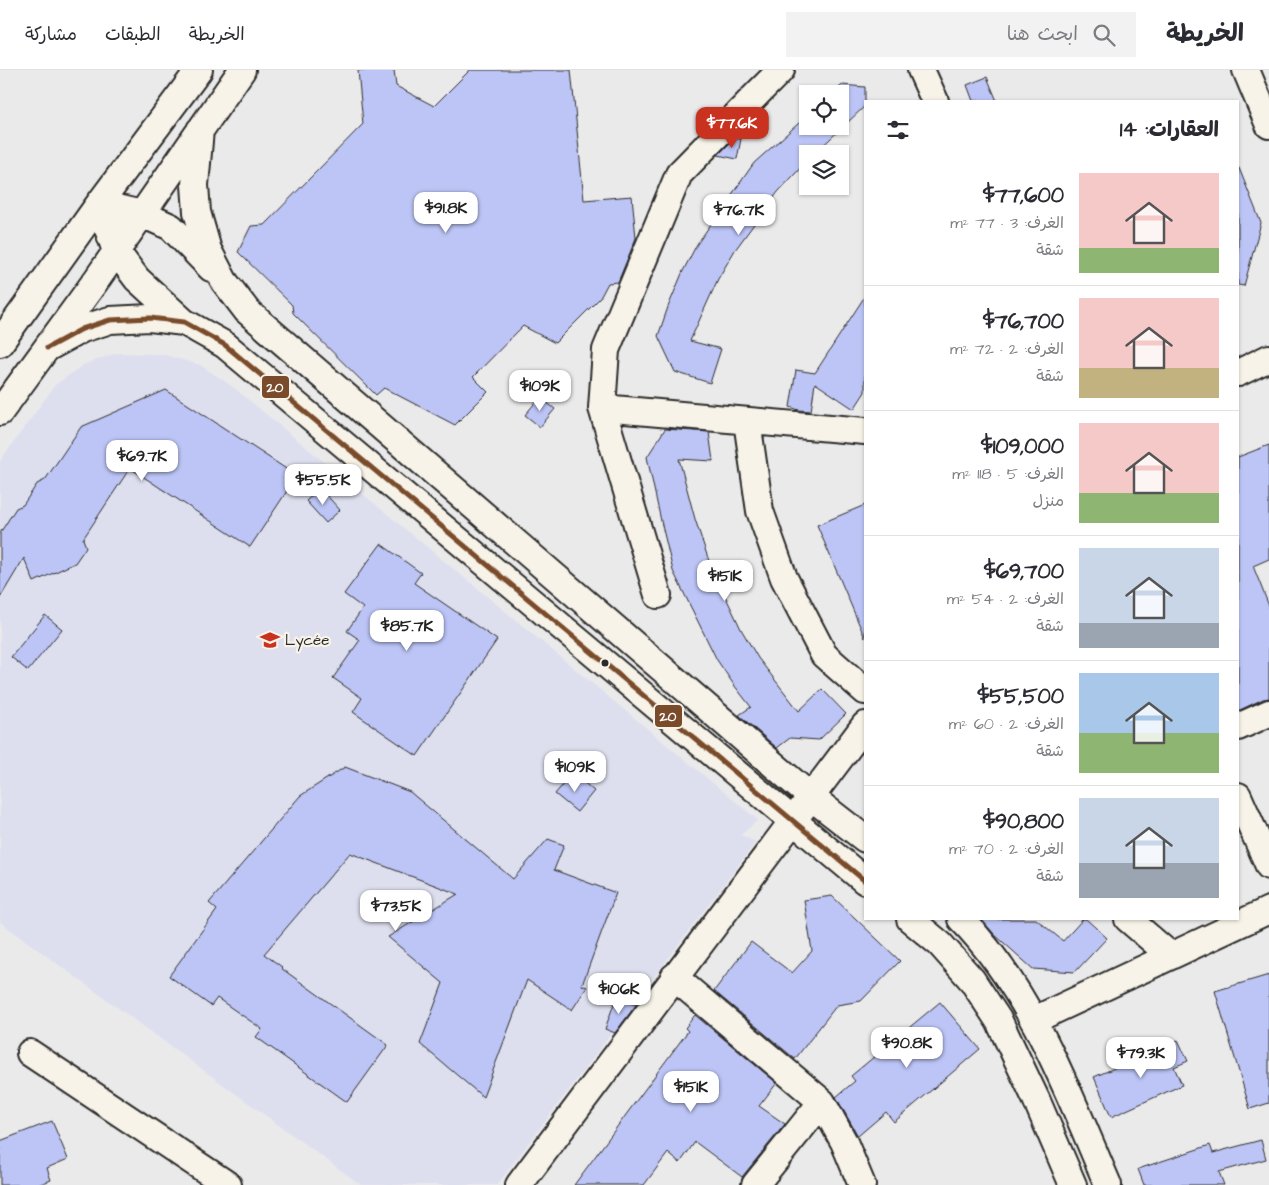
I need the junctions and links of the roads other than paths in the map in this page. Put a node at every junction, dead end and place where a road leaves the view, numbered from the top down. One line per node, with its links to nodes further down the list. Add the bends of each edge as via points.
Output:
1 (199, 70): 9 (street)
2 (242, 70): 8 (street)
3 (781, 70): 18 (street, via 679,174 606,350)
4 (921, 70): 6 (street)
5 (1246, 70): 7 (street)
6 (935, 100)
7 (1269, 125)
8 (200, 130): 10 (street); 12 (street, via 195,185 197,212 208,250)
9 (99, 204): 10 (street); 11 (street); 14 (street)
10 (142, 214): 11 (street); 12 (street, via 171,227)
11 (116, 251): 13 (street, via 137,279); 15 (street)
12 (224, 281): 27 (street, via 247,311)
13 (184, 322): 15 (street, via 150,318 110,320 82,329); 29 (street, via 225,345)
14 (0, 343)
15 (47, 348): 19 (street)
16 (1269, 358): 17 (street)
17 (1239, 372)
18 (602, 408): 20 (street); 22 (street)
19 (0, 412)
20 (748, 421): 21 (street); 23 (street, via 760,511 784,578 824,655)
21 (864, 431)
22 (658, 595)
23 (864, 690)
24 (1269, 713): 26 (street)
25 (864, 726): 27 (street)
26 (1239, 727)
27 (811, 797): 29 (street); 30 (street)
28 (1239, 798): 31 (street)
29 (793, 820): 32 (street); 38 (street)
30 (864, 838)
31 (1269, 866)
32 (864, 880)
33 (1269, 910): 37 (street)
34 (911, 920): 46 (street, via 940,944 972,980 999,1021)
35 (962, 920): 39 (street, via 1004,971)
36 (1129, 920): 37 (street)
37 (1171, 956): 39 (street)
38 (674, 978): 41 (street); 42 (street)
39 (1034, 1020): 47 (street)
40 (30, 1052): 43 (street)
41 (822, 1102): 44 (street); 45 (street)
42 (520, 1184)
43 (228, 1185)
44 (755, 1185)
45 (862, 1185)
46 (1073, 1185)
47 (1108, 1185)

